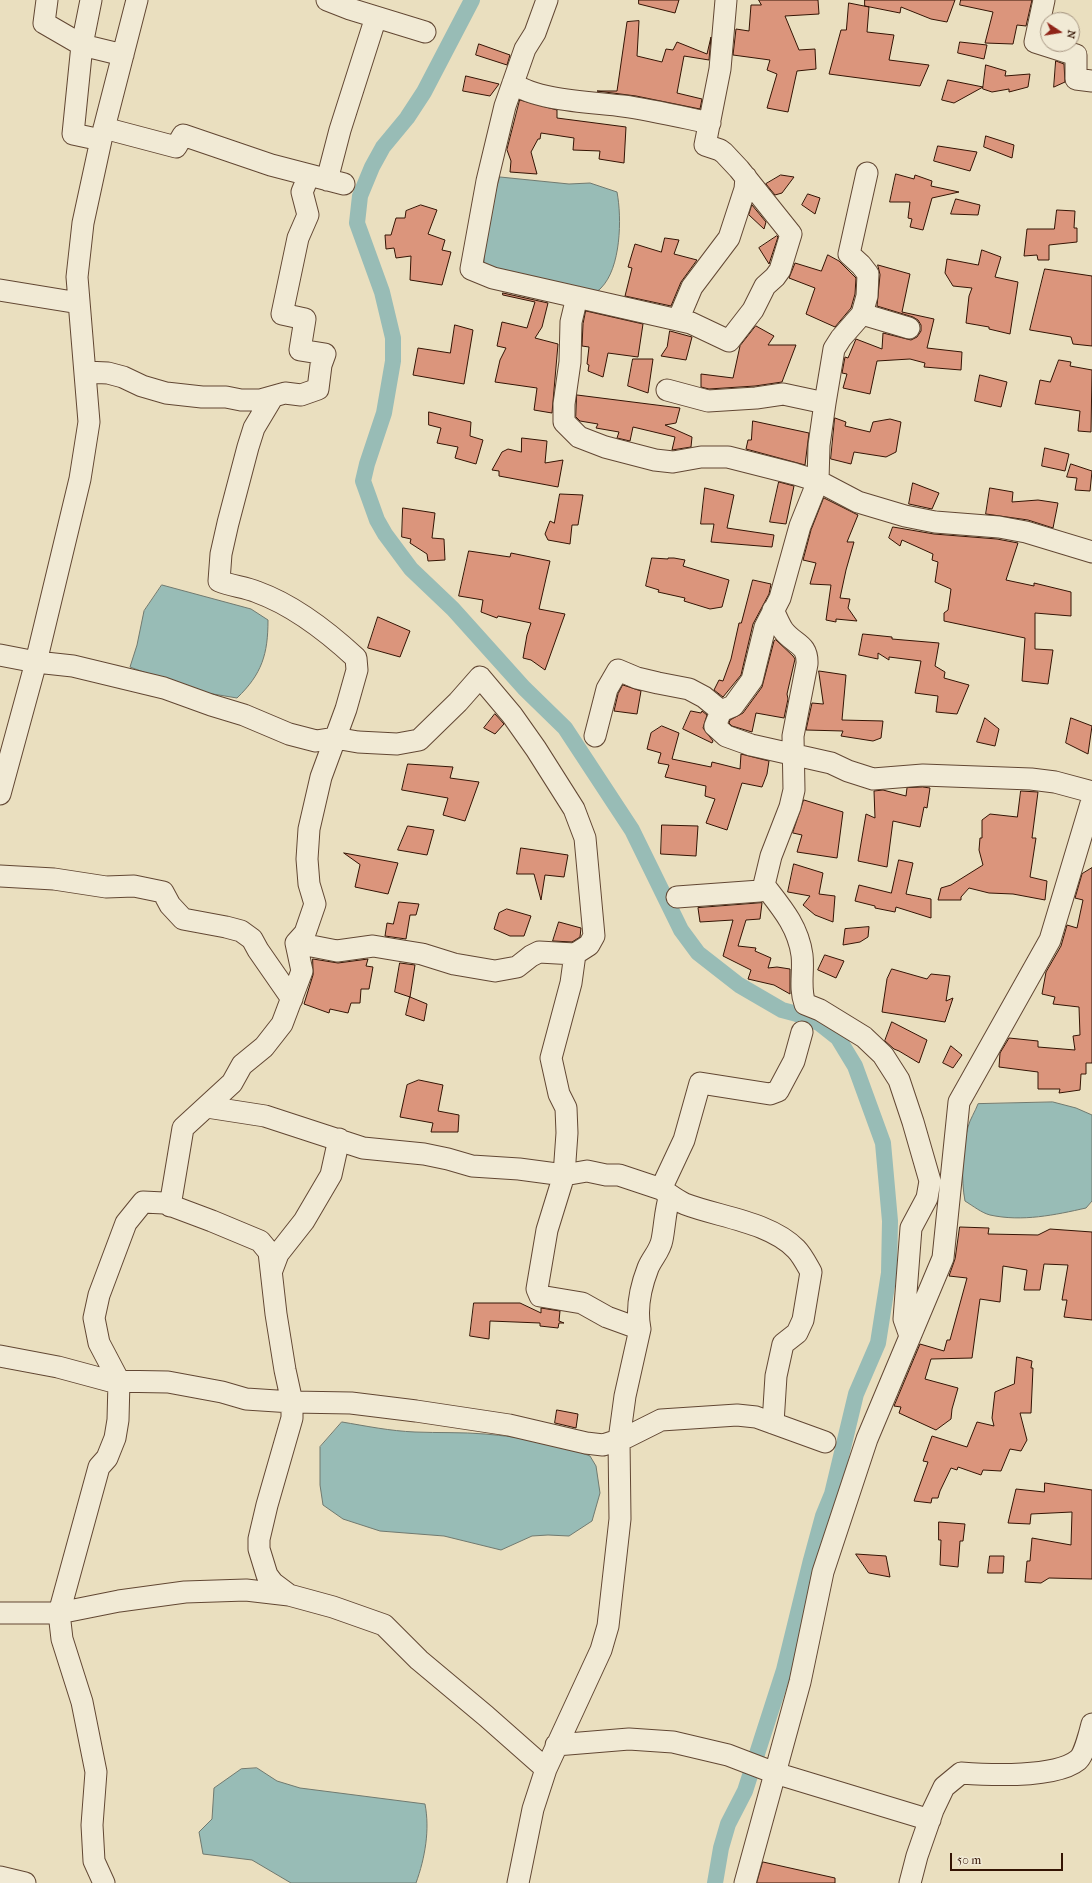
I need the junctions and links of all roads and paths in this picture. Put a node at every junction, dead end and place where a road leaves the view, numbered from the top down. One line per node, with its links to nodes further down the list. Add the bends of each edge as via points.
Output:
1 (47, 0): 10 (street, via 44,23)
2 (91, 0): 10 (street)
3 (137, 0): 11 (street)
4 (327, 0): 8 (street)
5 (547, 0): 13 (street)
6 (726, 0): 14 (street, via 720,69)
7 (1044, 0): 12 (street, via 1035,42 1076,55 1076,79)
8 (376, 17): 9 (street); 18 (street)
9 (425, 32)
10 (82, 45): 11 (street); 15 (street, via 74,134)
11 (123, 55): 15 (street)
12 (1092, 81)
13 (513, 83): 14 (street, via 519,88 544,96 652,111); 20 (street, via 487,180 471,269 493,278)
14 (710, 123): 17 (street, via 705,145 724,153)
15 (102, 134): 18 (street, via 176,147 183,135 271,165); 21 (street, via 82,223 77,277)
16 (867, 173): 22 (street, via 849,254 868,274 867,296)
17 (746, 177): 23 (street, via 729,238 692,287); 23 (street, via 791,234 780,270 765,286 752,310 729,341 691,323)
18 (327, 180): 27 (street, via 302,192 308,215 298,238 282,314 305,319 300,350 325,354 318,389 301,395 285,394)
19 (0, 290): 21 (street)
20 (577, 297): 23 (street); 29 (street, via 571,322 564,422 579,437 605,447 655,460 673,462 701,457 728,458)
21 (79, 303): 25 (street)
22 (862, 314): 24 (street); 28 (street, via 834,349)
23 (678, 320)
24 (908, 328)
25 (85, 372): 27 (street, via 108,373 142,386 177,394 241,400); 33 (street, via 88,422 80,479)
26 (667, 390): 28 (street, via 708,401 783,394)
27 (272, 398): 36 (street, via 254,428 248,447 224,539 219,581 257,592 280,603 318,626 356,658 357,670)
28 (825, 403): 29 (street)
29 (818, 481): 30 (street, via 858,502 905,516 935,522 999,527 1026,532); 31 (street, via 800,526 785,582)
30 (1092, 552)
31 (773, 610): 34 (street, via 765,627 752,680 733,706); 37 (street, via 783,630 802,646 807,654 793,736)
32 (0, 655): 33 (street)
33 (36, 662): 36 (street, via 73,666 164,688 304,738 316,741); 39 (street)
34 (720, 711): 35 (street, via 704,697 689,689 637,678 618,670 607,689); 37 (street, via 715,726 726,736)
35 (595, 736)
36 (335, 738): 44 (street, via 317,792 309,829 307,859 309,884 315,904 305,934); 45 (street, via 397,744 419,740 480,677 536,748 574,809 585,838 594,936 589,945)
37 (794, 755): 38 (street, via 831,763 873,778 923,775 1031,779 1056,782); 42 (street, via 794,790 771,856)
38 (1092, 792)
39 (0, 794)
40 (1092, 800): 55 (street, via 1050,940 959,1102 943,1258)
41 (0, 876): 46 (street, via 54,879 106,887 134,886 163,892 170,905 183,919 241,931 252,939)
42 (764, 885): 43 (street, via 760,892); 55 (street, via 794,927 802,955 804,1004 820,1010 864,1037 883,1055 900,1080 930,1181 927,1198 911,1228 904,1319)
43 (677, 897)
44 (296, 943): 45 (street, via 337,951 373,946 495,971 517,967 539,952); 46 (street, via 302,971)
45 (575, 954): 50 (street, via 572,983 551,1058 559,1094 566,1108)
46 (292, 999): 48 (street, via 282,1024 264,1047 242,1065 232,1083)
47 (802, 1032): 51 (street, via 794,1061 778,1091 770,1094 700,1084 684,1140)
48 (207, 1107): 49 (street, via 264,1116); 52 (street, via 183,1128)
49 (339, 1139): 50 (street, via 363,1148 417,1153 472,1166); 53 (street, via 330,1175 304,1221 278,1254)
50 (564, 1175): 51 (street, via 587,1171 619,1175); 54 (street, via 547,1230 537,1289 540,1296 582,1303 607,1317)
51 (665, 1192): 54 (street, via 662,1242 649,1267 639,1306); 59 (street, via 683,1203 745,1222 781,1238 796,1249 811,1272 803,1320 797,1333 783,1344 776,1376)
52 (170, 1206): 53 (street, via 260,1241 269,1252); 57 (street, via 164,1203 143,1202 126,1223 99,1295 94,1318 99,1343)
53 (272, 1270): 58 (street, via 275,1307)
54 (640, 1329): 60 (street, via 624,1396)
55 (910, 1336): 68 (street, via 866,1439 823,1572 800,1682)
56 (0, 1356): 57 (street)
57 (119, 1381): 58 (street, via 174,1383 215,1390 246,1399); 64 (street, via 118,1420 114,1438 107,1458 99,1467)
58 (292, 1402): 60 (street, via 351,1403 416,1411 509,1425 603,1445); 62 (street, via 292,1418 266,1505 259,1539 259,1549 267,1575 272,1583)
59 (773, 1423): 60 (street, via 756,1417 737,1415 661,1420); 61 (street)
60 (619, 1440): 66 (street, via 620,1525 608,1626 601,1650)
61 (825, 1442)
62 (289, 1595): 64 (street, via 246,1590 185,1592); 67 (street, via 384,1625 419,1660)
63 (0, 1613): 64 (street)
64 (59, 1613): 72 (street, via 62,1639 82,1702 96,1772 92,1825 94,1861)
65 (1091, 1731): 69 (street, via 1079,1760 1052,1772 961,1773 944,1787)
66 (556, 1745): 67 (street); 68 (street, via 636,1740 673,1742 728,1755)
67 (546, 1769): 73 (street, via 533,1809)
68 (772, 1772): 69 (street); 74 (street)
69 (930, 1820): 75 (street)
70 (0, 1877): 71 (street)
71 (25, 1883)
72 (104, 1883)
73 (518, 1883)
74 (745, 1883)
75 (910, 1883)

